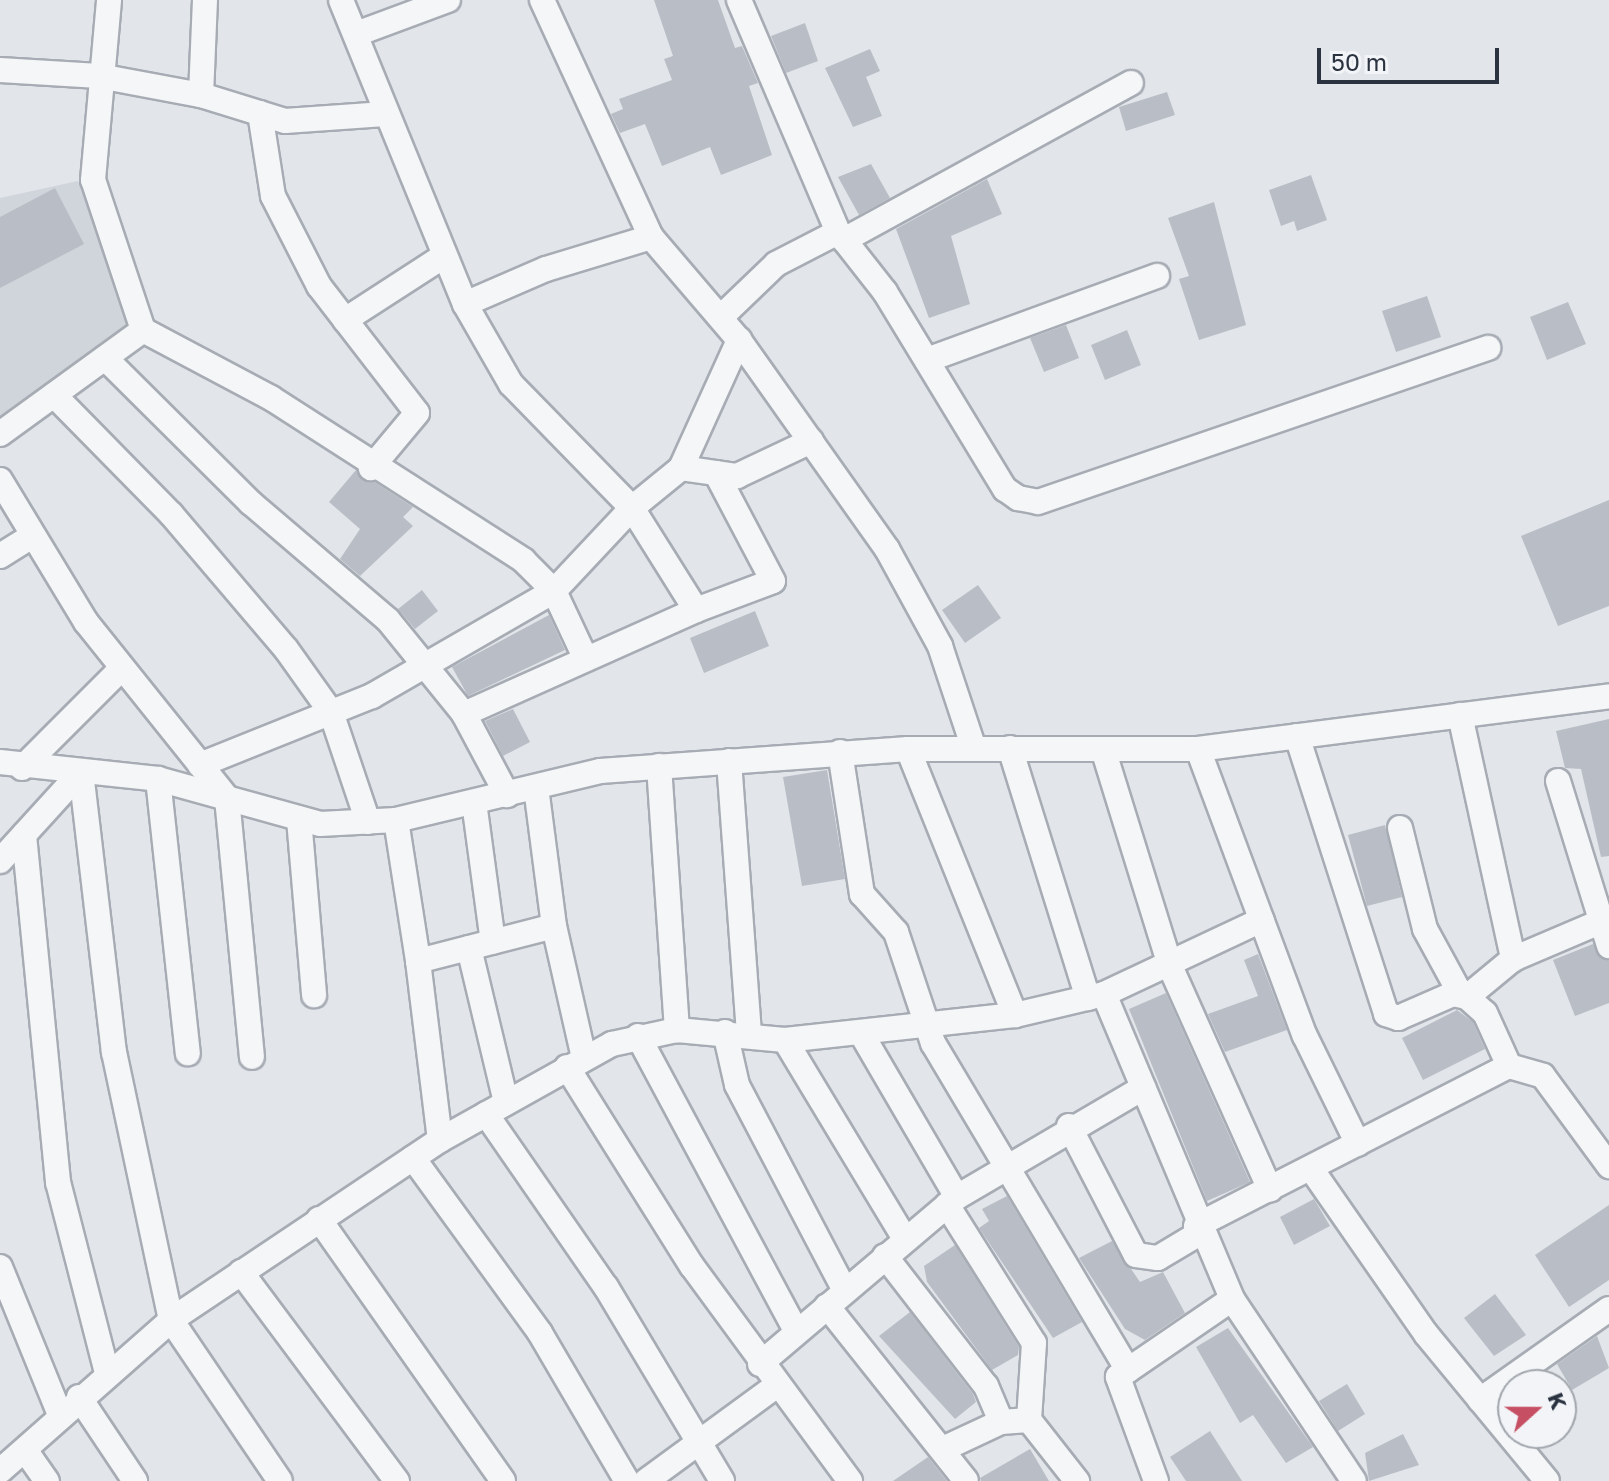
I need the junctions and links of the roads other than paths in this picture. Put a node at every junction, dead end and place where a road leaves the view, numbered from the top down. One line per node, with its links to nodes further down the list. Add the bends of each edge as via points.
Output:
1 (109, 0): 9 (street)
2 (205, 0): 11 (street)
3 (341, 0): 7 (street)
4 (448, 0): 7 (street)
5 (542, 0): 15 (street)
6 (739, 0): 14 (street)
7 (356, 34): 13 (street)
8 (0, 70): 9 (street)
9 (99, 76): 11 (street); 21 (street, via 93,180)
10 (1131, 83): 14 (street)
11 (201, 95): 12 (street)
12 (260, 113): 13 (street, via 285,121); 20 (street, via 273,196)
13 (385, 114): 16 (street)
14 (841, 236): 19 (street, via 776,264); 25 (street)
15 (651, 237): 18 (street, via 546,269); 19 (street)
16 (444, 256): 18 (street); 20 (street)
17 (1157, 276): 25 (street)
18 (465, 304): 33 (street, via 511,384)
19 (721, 317): 22 (street)
20 (345, 320): 29 (street, via 417,413)
21 (143, 330): 24 (street); 29 (street, via 271,398)
22 (739, 340): 28 (street); 30 (street)
23 (1488, 348): 25 (street, via 1038,502 1005,489)
24 (105, 358): 26 (street); 39 (street)
25 (927, 360)
26 (54, 395): 27 (street); 42 (street, via 171,514)
27 (0, 434)
28 (811, 441): 31 (street, via 737,476); 48 (street, via 887,549 940,646)
29 (371, 468): 36 (street, via 523,560)
30 (681, 468): 31 (street); 33 (street)
31 (716, 473): 37 (street, via 773,581)
32 (0, 480): 34 (street)
33 (632, 508): 36 (street); 37 (street)
34 (32, 536): 35 (street); 40 (street)
35 (0, 556)
36 (554, 591): 38 (street); 39 (street)
37 (696, 610): 38 (street)
38 (584, 655): 43 (street)
39 (426, 664): 42 (street); 43 (street)
40 (122, 668): 53 (street); 54 (street)
41 (1609, 696): 44 (street)
42 (331, 712): 54 (street); 65 (street)
43 (464, 714): 60 (street)
44 (1460, 715): 45 (street); 75 (street)
45 (1297, 736): 50 (street); 80 (street, via 1386,1014 1398,1018)
46 (1010, 748): 48 (street); 49 (street); 79 (street)
47 (908, 749): 48 (street); 51 (street); 81 (street)
48 (974, 749)
49 (1103, 749): 50 (street); 77 (street)
50 (1198, 749): 69 (street)
51 (840, 752): 52 (street); 82 (street, via 862,894 896,932)
52 (729, 761): 55 (street); 84 (street)
53 (11, 765): 56 (street)
54 (200, 765): 61 (street)
55 (659, 766): 59 (street); 83 (street)
56 (81, 772): 57 (street); 67 (street); 112 (street, via 114,1052)
57 (158, 779): 61 (street); 88 (street)
58 (1558, 781): 70 (street)
59 (536, 787): 60 (street); 71 (street)
60 (507, 795): 62 (street)
61 (227, 798): 63 (street); 89 (street)
62 (474, 802): 64 (street); 72 (street)
63 (299, 819): 65 (street); 78 (street)
64 (396, 820): 65 (street); 76 (street)
65 (368, 822)
66 (1400, 828): 80 (street, via 1425,929)
67 (24, 835): 68 (street); 116 (street, via 58,1182)
68 (0, 861)
69 (1261, 920): 77 (street); 96 (street)
70 (1604, 920): 73 (street); 75 (street)
71 (554, 926): 72 (street); 90 (street)
72 (493, 942): 74 (street)
73 (1609, 946)
74 (469, 948): 76 (street); 93 (street)
75 (1513, 959): 80 (street)
76 (418, 961): 95 (street)
77 (1170, 966): 79 (street); 101 (street)
78 (314, 995)
79 (1096, 996): 81 (street); 92 (street)
80 (1464, 996): 91 (street, via 1485,1013)
81 (1015, 1015): 82 (street)
82 (931, 1027): 85 (street); 98 (street, via 933,1043)
83 (677, 1030): 84 (street); 86 (street)
84 (737, 1033): 87 (street); 109 (street, via 737,1085)
85 (861, 1033): 87 (street); 102 (street)
86 (638, 1036): 90 (street); 113 (street)
87 (785, 1040): 105 (street)
88 (188, 1053)
89 (252, 1057)
90 (576, 1063): 93 (street); 114 (street)
91 (1509, 1066): 96 (street); 99 (street, via 1543,1076)
92 (1143, 1088): 94 (street); 104 (street)
93 (496, 1108): 95 (street); 123 (street)
94 (1069, 1126): 98 (street); 104 (street, via 1136,1255 1158,1258)
95 (440, 1140): 97 (street)
96 (1358, 1144): 100 (street)
97 (413, 1158): 103 (street); 131 (street, via 540,1333)
98 (1007, 1163): 102 (street); 115 (street)
99 (1609, 1166)
100 (1312, 1170): 101 (street); 119 (street)
101 (1270, 1190): 104 (street)
102 (952, 1201): 105 (street); 121 (street, via 1034,1343)
103 (319, 1219): 108 (street); 130 (street)
104 (1198, 1229): 110 (street)
105 (905, 1239): 106 (street)
106 (885, 1256): 109 (street); 122 (street, via 986,1386)
107 (0, 1267): 120 (street)
108 (241, 1272): 112 (street); 129 (street)
109 (836, 1298): 113 (street); 124 (street)
110 (1232, 1299): 115 (street); 138 (street)
111 (1609, 1309): 119 (street)
112 (171, 1320): 116 (street); 128 (street)
113 (797, 1332): 114 (street)
114 (760, 1364): 117 (street)
115 (1128, 1370): 137 (street, via 1118,1388)
116 (107, 1373): 118 (street)
117 (776, 1386): 123 (street); 134 (street)
118 (79, 1397): 120 (street); 127 (street)
119 (1480, 1400): 139 (street)
120 (60, 1415): 125 (street)
121 (1029, 1420): 122 (street); 136 (street)
122 (1001, 1422): 124 (street)
123 (695, 1439): 132 (street); 133 (street)
124 (943, 1449): 135 (street)
125 (9, 1456): 126 (street)
126 (47, 1481)
127 (135, 1481)
128 (280, 1481)
129 (397, 1481)
130 (503, 1481)
131 (627, 1481)
132 (646, 1481)
133 (722, 1481)
134 (850, 1481)
135 (966, 1481)
136 (1077, 1481)
137 (1156, 1481)
138 (1354, 1481)
139 (1547, 1481)

